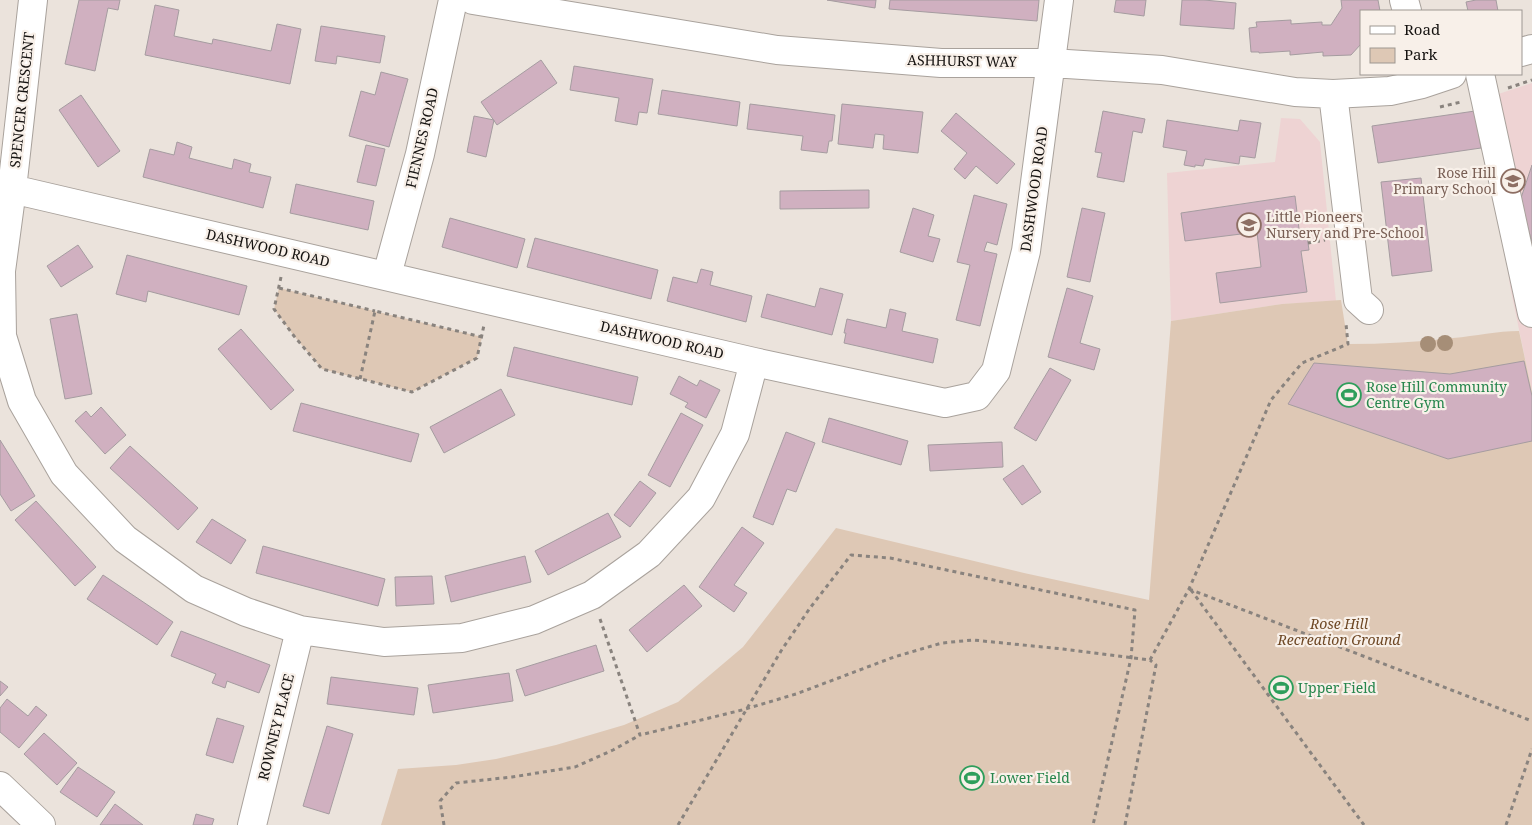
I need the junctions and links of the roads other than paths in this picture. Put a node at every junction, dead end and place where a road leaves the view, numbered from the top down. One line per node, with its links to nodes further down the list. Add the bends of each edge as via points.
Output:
1 (33, 0): 10 (street, SPENCER CRESCENT)
2 (453, 0): 11 (street, FIENNES ROAD, via 420,154)
3 (473, 0): 5 (street, ASHHURST WAY, via 777,50 941,63)
4 (1059, 0): 5 (street, DASHWOOD ROAD)
5 (1051, 63): 9 (street, ASHHURST WAY, via 1162,70 1295,92); 14 (street, DASHWOOD ROAD, via 1026,251 996,371 978,396 945,403)
6 (1446, 75): 8 (street, ASHHURST WAY)
7 (1480, 75): 13 (street)
8 (1421, 79): 9 (street, ASHHURST WAY, via 1390,91)
9 (1333, 94): 12 (street)
10 (12, 189): 11 (street, DASHWOOD ROAD); 15 (street, SPENCER CRESCENT, via 1,271 2,336 22,401 64,474 125,539 194,589 246,612)
11 (387, 275): 14 (street, DASHWOOD ROAD)
12 (1357, 312)
13 (1532, 313)
14 (754, 362): 15 (street, SPENCER CRESCENT, via 735,434 701,498 649,554 592,595 534,620 462,638 384,642)
15 (300, 630): 18 (street, ROWNEY PLACE)
16 (0, 786): 17 (street)
17 (41, 825)
18 (252, 825)

